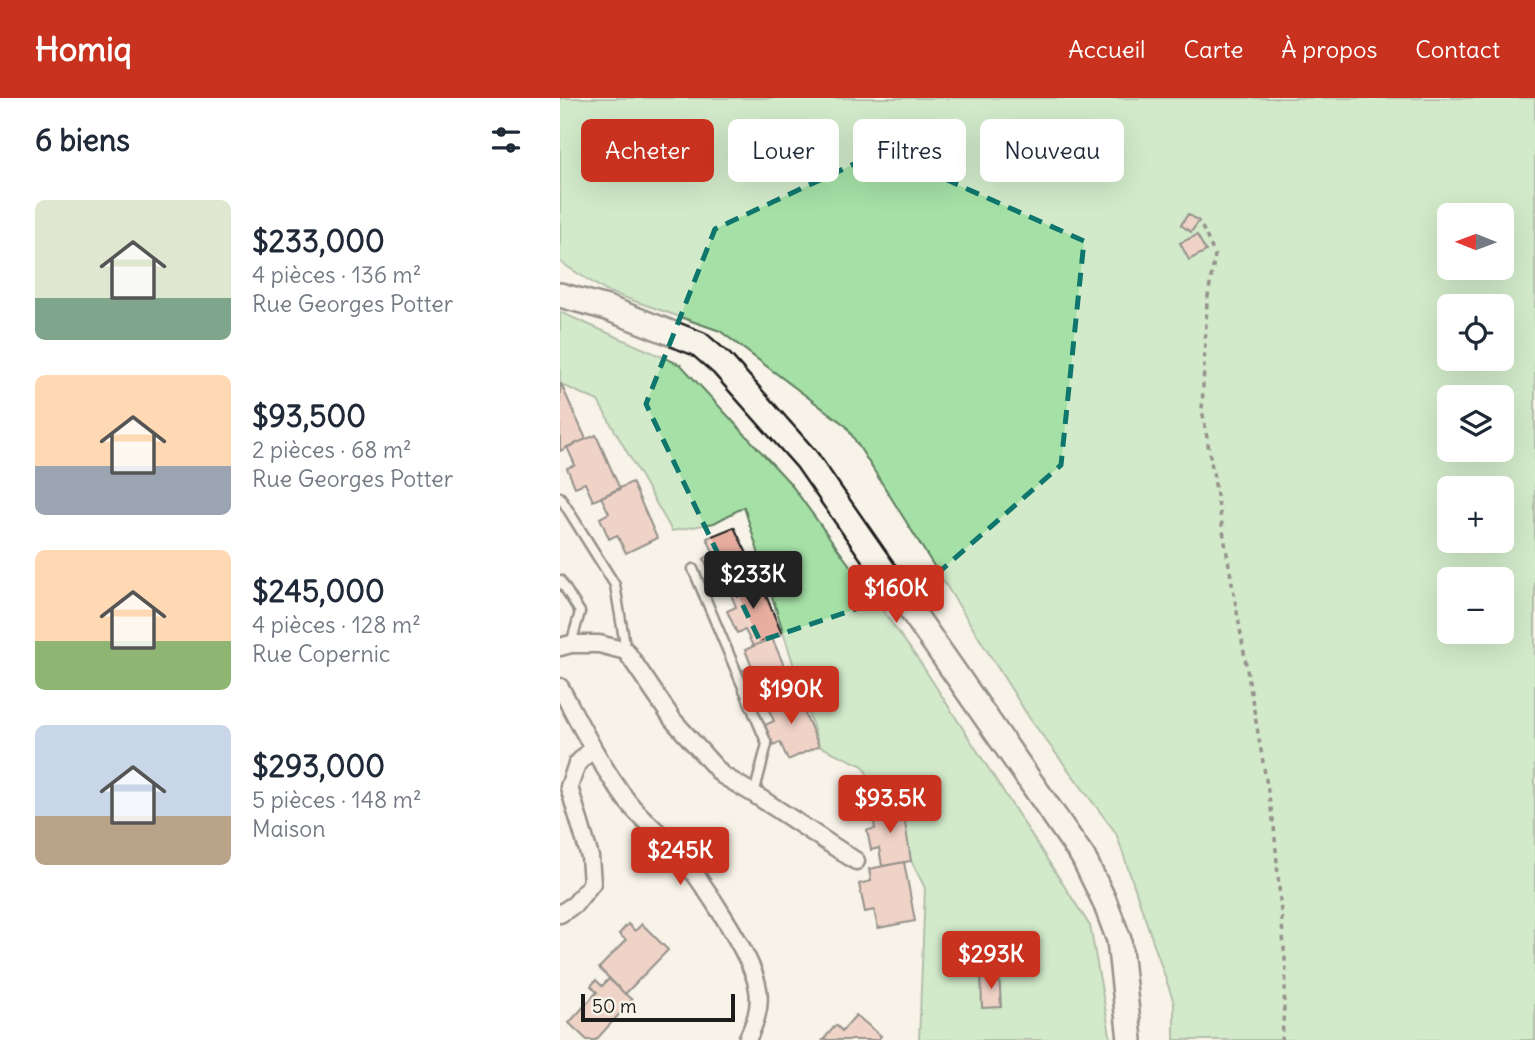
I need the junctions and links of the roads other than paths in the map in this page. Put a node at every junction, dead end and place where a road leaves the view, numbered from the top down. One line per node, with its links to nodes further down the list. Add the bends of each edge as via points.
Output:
1 (560, 295): 13 (main road, via 699,344 807,460 1083,857 1119,940)
2 (560, 497): 6 (lane, via 615,585)
3 (693, 569): 9 (lane, via 767,744)
4 (560, 580): 5 (lane, via 580,612)
5 (566, 646): 6 (street, via 599,644)
6 (626, 651): 9 (street, via 673,720 722,775)
7 (560, 687): 8 (street)
8 (593, 748): 11 (street, via 577,764 569,787 590,857 592,883); 12 (street, via 629,803 675,849 747,956 758,988 759,1014)
9 (754, 793): 10 (street)
10 (856, 861)
11 (560, 914)
12 (747, 1040)
13 (1130, 1040)

